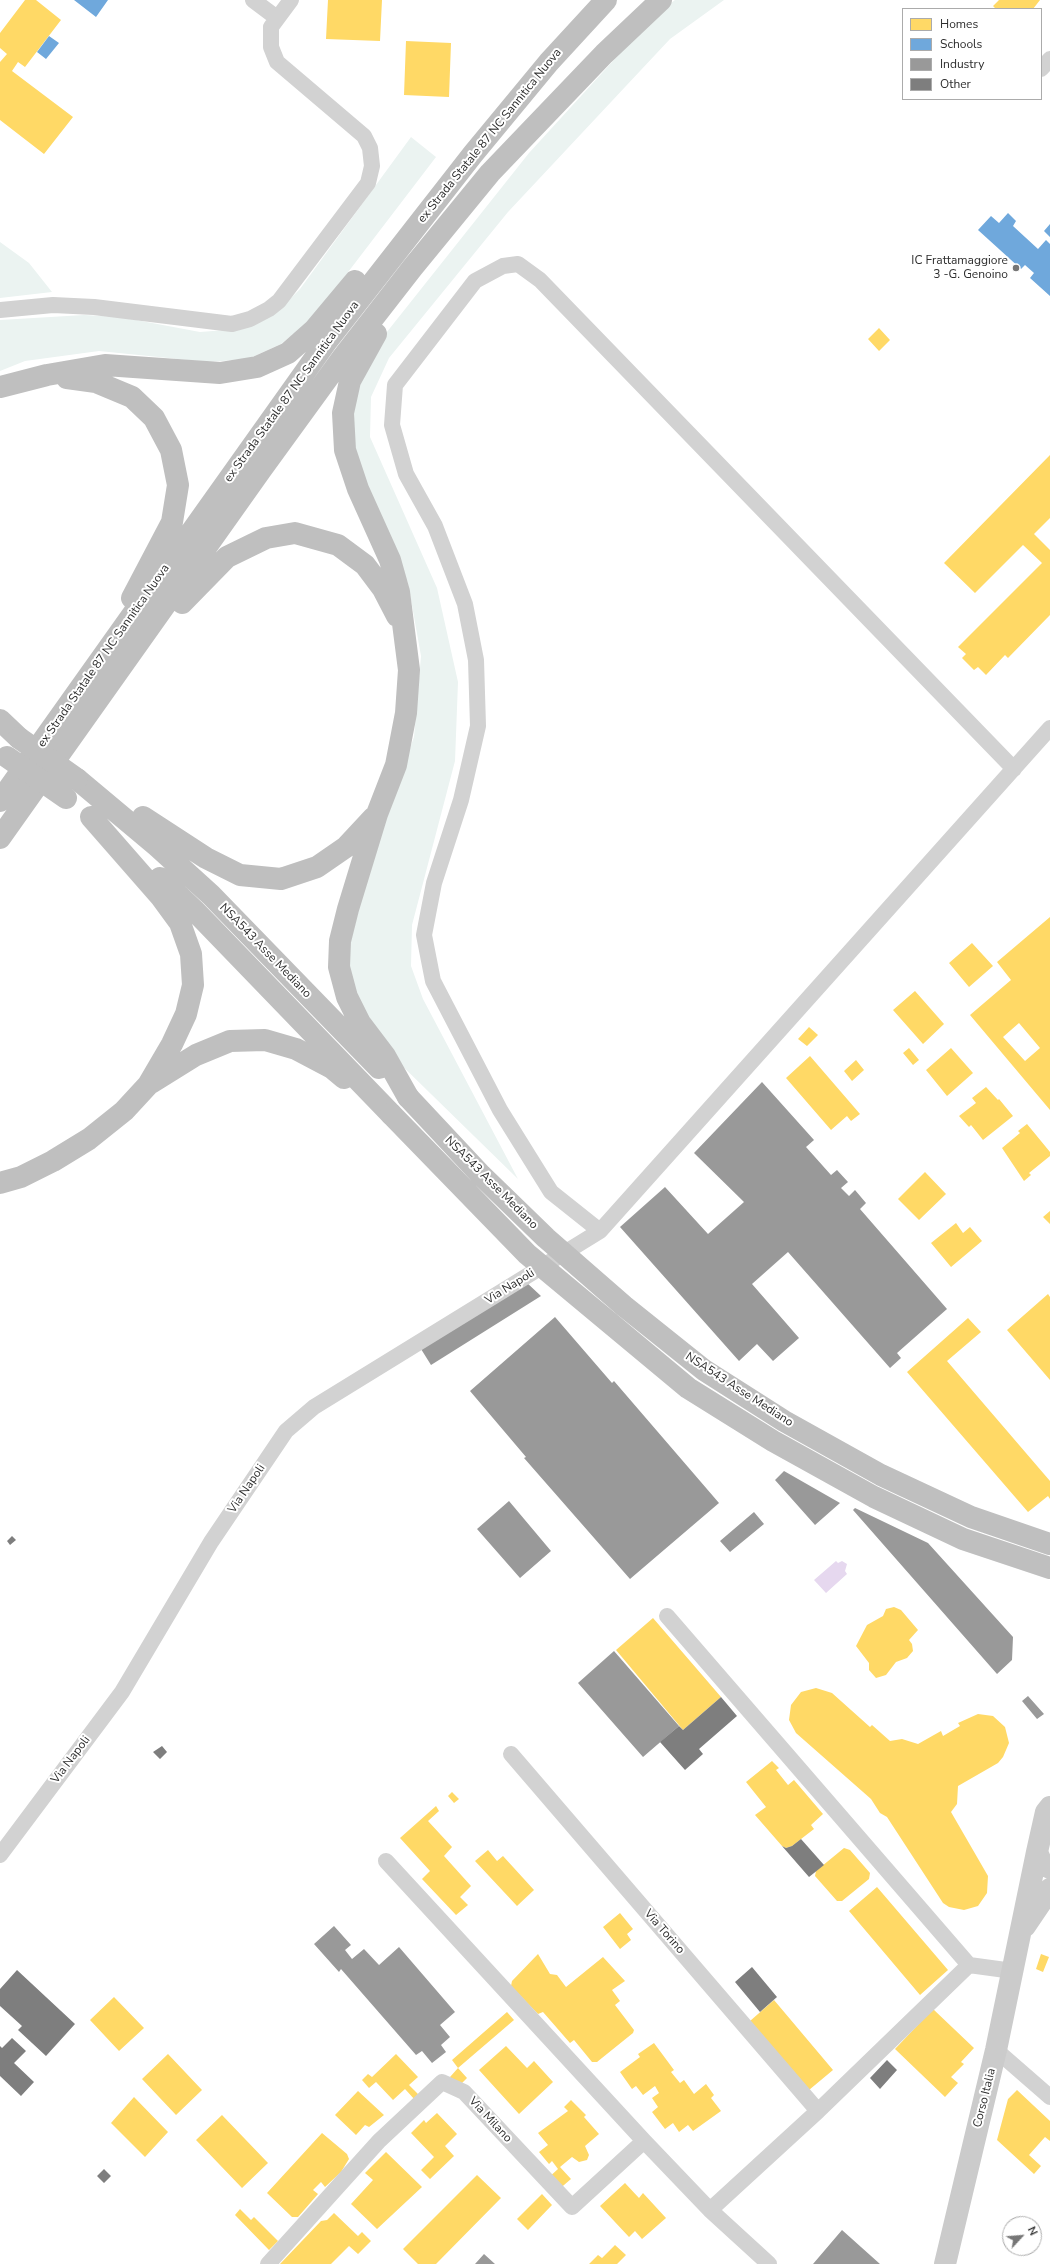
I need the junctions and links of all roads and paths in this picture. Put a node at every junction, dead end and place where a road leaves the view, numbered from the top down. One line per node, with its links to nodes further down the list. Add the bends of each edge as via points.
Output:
1 (253, 0): 6 (street)
2 (291, 0): 6 (street)
3 (593, 0): 8 (highway)
4 (606, 0): 8 (highway, ex Strada Statale 87 NC Sannitica Nuova)
5 (661, 0): 11 (highway, ex Strada Statale 87 NC Sannitica Nuova, via 604,54 490,173)
6 (277, 18): 12 (street, via 270,27 271,47 277,62 364,136 370,148 372,166 368,183 279,301 250,319 232,324 94,307 53,305)
7 (1050, 60): 9 (street)
8 (549, 62): 10 (highway, ex Strada Statale 87 NC Sannitica Nuova)
9 (1042, 68)
10 (473, 154): 13 (highway, via 412,213 314,330 288,353 257,367 220,373 105,365); 16 (highway, ex Strada Statale 87 NC Sannitica Nuova, via 327,341)
11 (412, 267): 15 (highway, via 350,381 342,413 346,450 358,489 390,560 400,592); 17 (highway, ex Strada Statale 87 NC Sannitica Nuova, via 343,357)
12 (0, 310)
13 (47, 375): 14 (highway); 16 (highway, via 96,382 132,397 154,418 171,450 178,485 172,522 134,592)
14 (0, 387)
15 (405, 630): 17 (highway, via 383,589 365,565 338,545 295,533 266,538 227,557); 26 (highway, via 409,670 406,713 396,765)
16 (114, 642): 25 (highway, ex Strada Statale 87 NC Sannitica Nuova)
17 (132, 654): 28 (highway, ex Strada Statale 87 NC Sannitica Nuova)
18 (0, 720): 21 (highway)
19 (0, 726): 21 (highway, NSA543 Asse Mediano)
20 (1050, 728): 23 (street, Via Napoli)
21 (19, 738): 24 (highway, NSA543 Asse Mediano, bridge)
22 (4, 754): 27 (highway, NSA543 Asse Mediano, bridge)
23 (1014, 769): 33 (street, Via Napoli); 33 (street, via 540,280 518,264 503,266 475,281 396,385 392,425 406,474 435,526 465,604 476,660 478,726 461,800 434,883 424,935 433,981 500,1110 551,1192)
24 (77, 779): 26 (highway, via 130,808 206,858 240,875 281,879 317,867 346,847); 30 (highway, NSA543 Asse Mediano, via 157,846 210,895)
25 (0, 801)
26 (377, 814): 30 (highway, via 340,941 339,967 347,997 360,1023 385,1056)
27 (91, 818): 29 (highway, via 161,897 180,923 191,954 193,985 186,1014); 31 (highway, NSA543 Asse Mediano, via 194,910)
28 (0, 838)
29 (148, 1085): 31 (highway, via 196,1055 230,1041 265,1040 296,1049 332,1068); 32 (highway, via 124,1111 89,1139 53,1161)
30 (408, 1098): 34 (highway, NSA543 Asse Mediano, bridge, via 481,1175 546,1238 624,1306 704,1370 784,1421 881,1475 971,1517)
31 (391, 1114): 35 (highway, NSA543 Asse Mediano, bridge, via 527,1254 688,1388 773,1441 874,1497 963,1539)
32 (0, 1183)
33 (600, 1232): 39 (street, Via Napoli, via 314,1407 286,1431 211,1542 122,1692)
34 (1050, 1544)
35 (1050, 1568)
36 (667, 1616): 44 (street)
37 (511, 1754): 48 (street, Via Torino)
38 (1049, 1805): 40 (street, Corso Italia)
39 (0, 1855)
40 (1044, 1860): 43 (street, Corso Italia, via 1027,1894)
41 (386, 1861): 49 (street)
42 (1050, 1889): 43 (street, Corso Italia)
43 (1022, 1930): 45 (street, Corso Italia)
44 (969, 1965): 45 (street); 48 (street)
45 (1013, 1971): 46 (street, Corso Italia)
46 (996, 2050): 47 (street); 53 (street, Corso Italia)
47 (1050, 2097)
48 (818, 2111): 50 (street)
49 (644, 2141): 50 (street); 51 (street, Via Milano, via 572,2207 464,2092 442,2082 379,2142)
50 (710, 2210): 52 (street)
51 (268, 2264)
52 (769, 2264)
53 (945, 2264)

